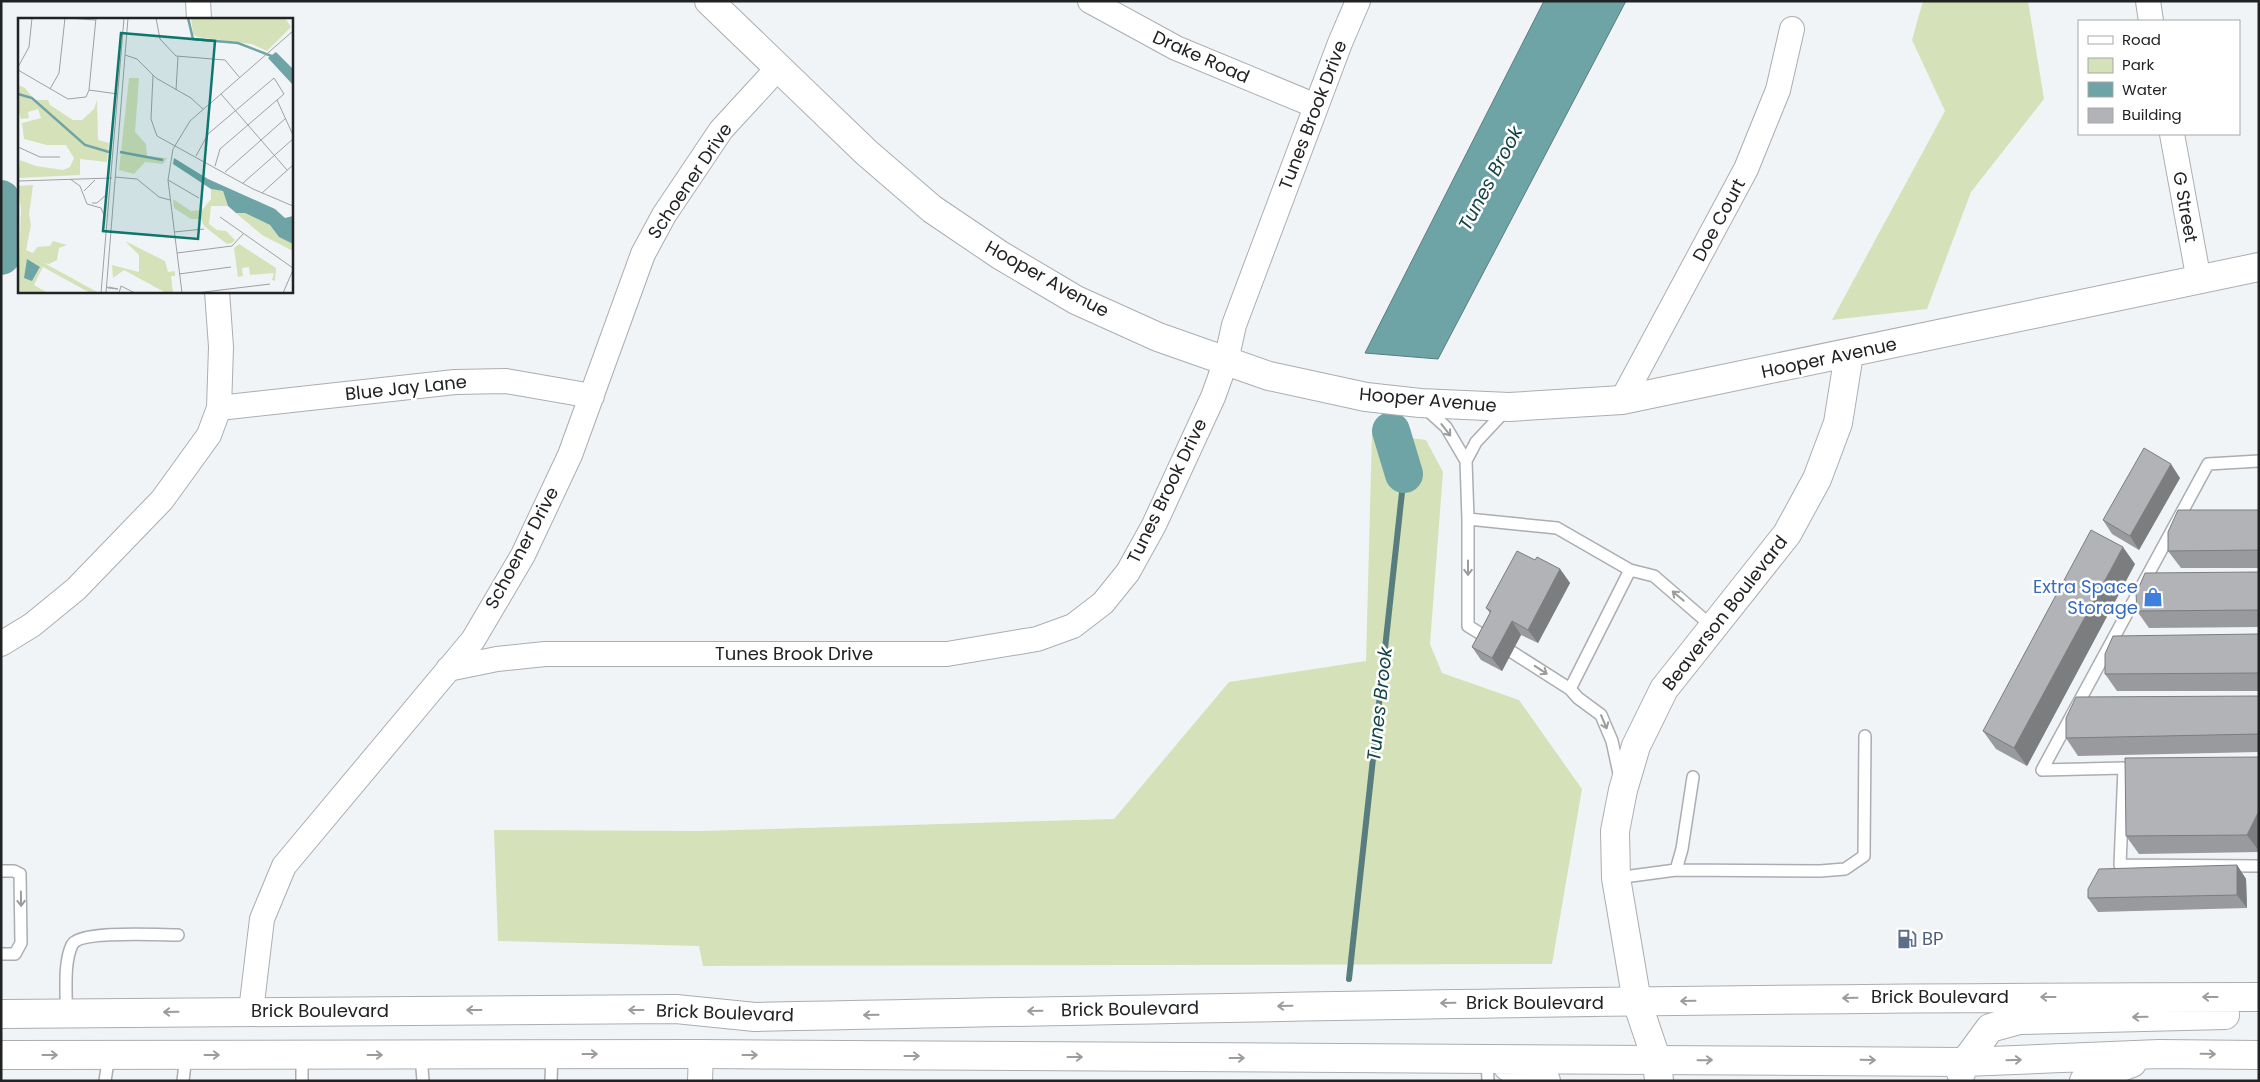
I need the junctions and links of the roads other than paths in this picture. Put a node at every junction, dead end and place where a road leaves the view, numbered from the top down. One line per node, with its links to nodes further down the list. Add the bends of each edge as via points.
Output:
1 (198, 1): 6 (street)
2 (709, 1): 9 (main road, Hooper Avenue)
3 (1090, 1): 10 (street, Drake Road, via 1176,48)
4 (1358, 1): 10 (street, Tunes Brook Drive)
5 (2148, 1): 7 (street)
6 (199, 18)
7 (2151, 20)
8 (1792, 29): 18 (street, Doe Court, via 1778,90 1746,169)
9 (778, 68): 16 (main road, Hooper Avenue, via 867,153 932,209 1000,255 1076,300 1158,337); 17 (street, Schoener Drive, via 721,130 664,215 643,254)
10 (1316, 106): 16 (street, Tunes Brook Drive, via 1234,325)
11 (2172, 135): 13 (street, G Street)
12 (2259, 267): 13 (main road, Hooper Avenue)
13 (2199, 281): 15 (main road, Hooper Avenue)
14 (217, 292): 21 (street, via 222,347)
15 (1849, 354): 18 (main road, Hooper Avenue); 28 (main road, Beaverson Boulevard, via 1838,423 1817,479 1787,534)
16 (1226, 361): 19 (main road, Hooper Avenue, via 1269,376 1329,389); 32 (street, Tunes Brook Drive, via 1158,517 1128,572 1103,604 1073,626 1038,640 947,654 545,654)
17 (592, 396): 21 (street, Blue Jay Lane, via 506,381 455,382); 32 (street, Schoener Drive, via 570,455 523,555 473,640)
18 (1622, 400): 20 (main road, Hooper Avenue)
19 (1420, 403): 20 (main road, Hooper Avenue); 22 (lane, one-way to 22, via 1446,428)
20 (1509, 407): 22 (lane, via 1476,442)
21 (219, 408): 30 (street, via 209,436 162,500 76,589 32,625)
22 (1466, 461): 26 (lane)
23 (2259, 461): 24 (lane, via 2208,464)
24 (2178, 517): 25 (lane); 37 (lane, via 2149,582 2042,770 2128,768 2120,865)
25 (2196, 517)
26 (1468, 519): 27 (lane, via 1557,528); 29 (lane, one-way to 29, via 1468,626)
27 (1630, 570): 28 (lane, one-way to 27, via 1654,576); 33 (lane)
28 (1715, 628): 36 (main road, Beaverson Boulevard, via 1664,689 1636,746)
29 (1492, 640)
30 (1, 644)
31 (1512, 652): 33 (lane, one-way to 33)
32 (448, 669): 45 (street, Schoener Drive, via 284,866 262,919)
33 (1570, 689): 36 (lane, one-way to 36, via 1601,715 1612,741)
34 (1865, 736): 38 (lane, via 1864,856 1845,869)
35 (1694, 776): 38 (lane)
36 (1623, 790): 40 (main road, Beaverson Boulevard, via 1615,830)
37 (2259, 866)
38 (1676, 870): 40 (lane)
39 (1, 871): 42 (lane, one-way to 42, via 20,874 21,943 15,954)
40 (1616, 878): 44 (main road, Beaverson Boulevard)
41 (178, 935): 48 (lane, via 79,938 72,943 68,962)
42 (1, 954)
43 (2259, 997): 44 (main road, Brick Boulevard, one-way to 44, via 1912,997)
44 (1636, 1002): 49 (main road, Brick Boulevard, one-way to 49); 61 (main road, Beaverson Boulevard)
45 (251, 1011): 48 (main road, Brick Boulevard, one-way to 48); 49 (main road, Brick Boulevard, one-way to 45, via 676,1009)
46 (2259, 1013): 62 (main road, one-way to 62, via 2019,1020 1990,1028)
47 (1, 1014): 48 (main road, Brick Boulevard)
48 (66, 1014)
49 (755, 1017): 50 (main road, via 732,1029)
50 (701, 1054): 55 (main road, one-way to 55); 60 (main road, one-way to 50); 63 (street)
51 (2159, 1054): 53 (main road, one-way to 53); 62 (main road, one-way to 51); 66 (main road)
52 (1, 1055): 56 (main road, one-way to 56)
53 (2259, 1055)
54 (1812, 1059): 61 (main road, one-way to 54); 62 (main road, one-way to 62); 65 (main road)
55 (1488, 1067): 61 (main road); 64 (main road)
56 (107, 1068): 57 (main road)
57 (185, 1068): 58 (main road, one-way to 58)
58 (302, 1068): 59 (main road, one-way to 59)
59 (422, 1068): 60 (main road)
60 (552, 1068)
61 (1658, 1071)
62 (1962, 1071)
63 (700, 1081)
64 (1546, 1081)
65 (1852, 1081)
66 (2084, 1081)

